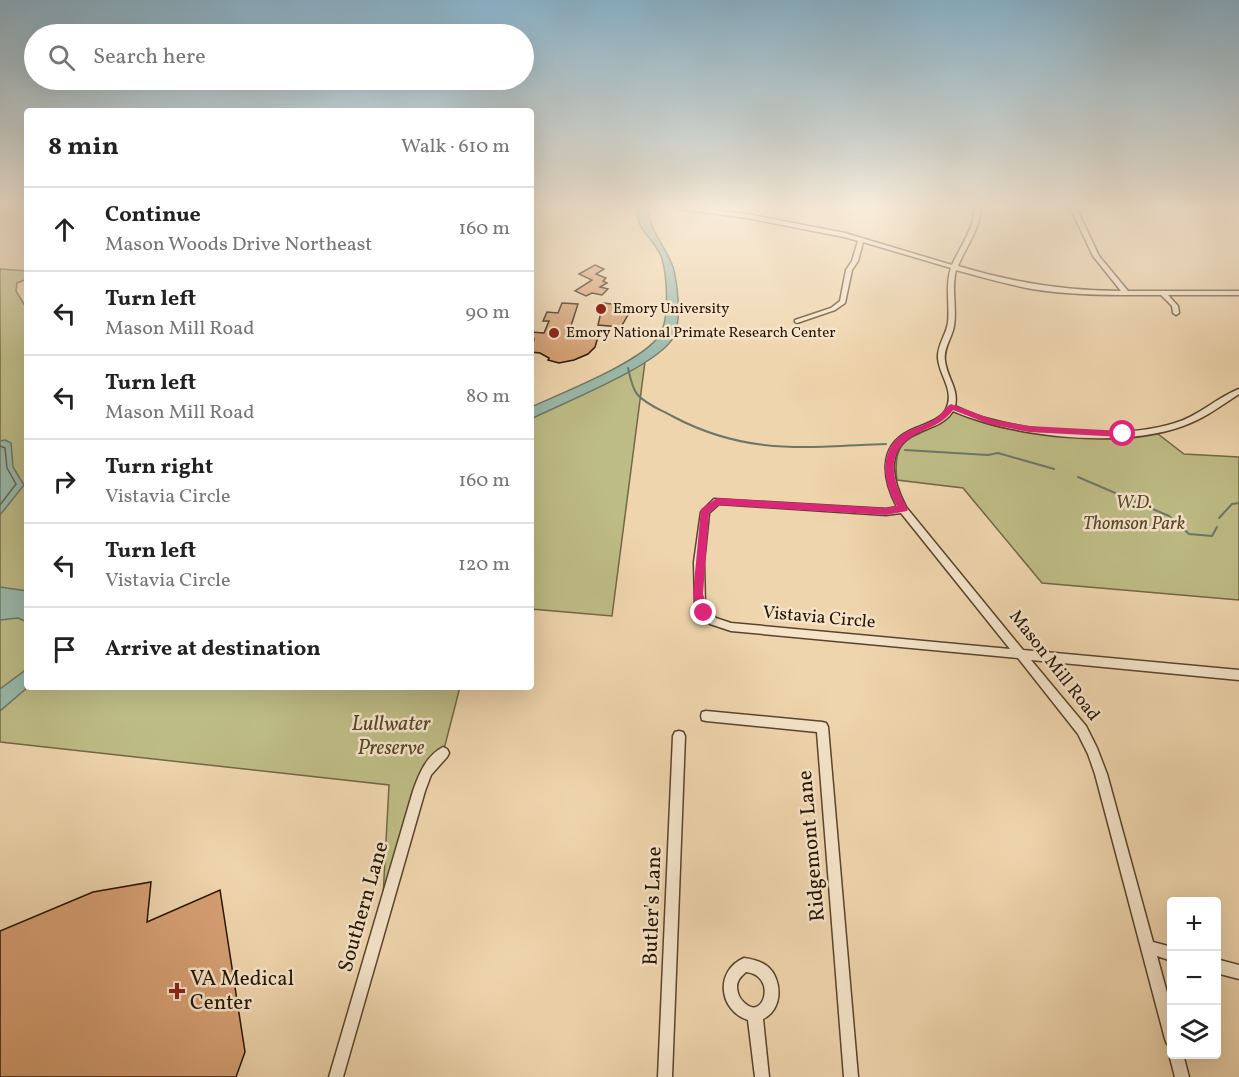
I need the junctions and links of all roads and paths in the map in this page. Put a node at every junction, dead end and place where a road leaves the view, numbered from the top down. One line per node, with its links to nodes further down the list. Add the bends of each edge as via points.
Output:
1 (856, 257): 10 (street, via 849,269 842,304)
2 (920, 257): 5 (street)
3 (960, 257): 5 (street)
4 (1097, 257): 6 (street)
5 (954, 268): 6 (street, via 1034,287); 12 (street, via 952,322 941,355 952,390)
6 (1126, 293): 7 (street)
7 (1163, 293): 8 (street); 9 (street)
8 (1239, 293)
9 (1176, 313)
10 (797, 321)
11 (1239, 391): 12 (street, via 1205,414 1178,425 1123,434 1029,429 992,422)
12 (951, 407): 13 (street, Mason Mill Road, via 941,419 906,436 895,447 889,477)
13 (903, 509): 14 (street, Mason Mill Road); 14 (street, Vistavia Circle, via 886,512 717,501 705,512 699,562 700,607 713,621 731,627)
14 (1020, 654): 15 (street, Vistavia Circle); 19 (street, Mason Mill Road, via 1082,730 1094,752)
15 (1239, 675)
16 (706, 716): 29 (street, Ridgemont Lane, via 822,728)
17 (680, 736): 27 (street, Butler's Lane)
18 (443, 753): 26 (street, Southern Lane, via 426,771 418,791)
19 (1147, 947): 20 (street); 24 (street, Mason Mill Road)
20 (1167, 953)
21 (1221, 967): 22 (street)
22 (1239, 972)
23 (755, 1015): 28 (street)
24 (1167, 1021)
25 (1177, 1059): 30 (street)
26 (336, 1077)
27 (665, 1077)
28 (762, 1077)
29 (851, 1077)
30 (1182, 1077)

